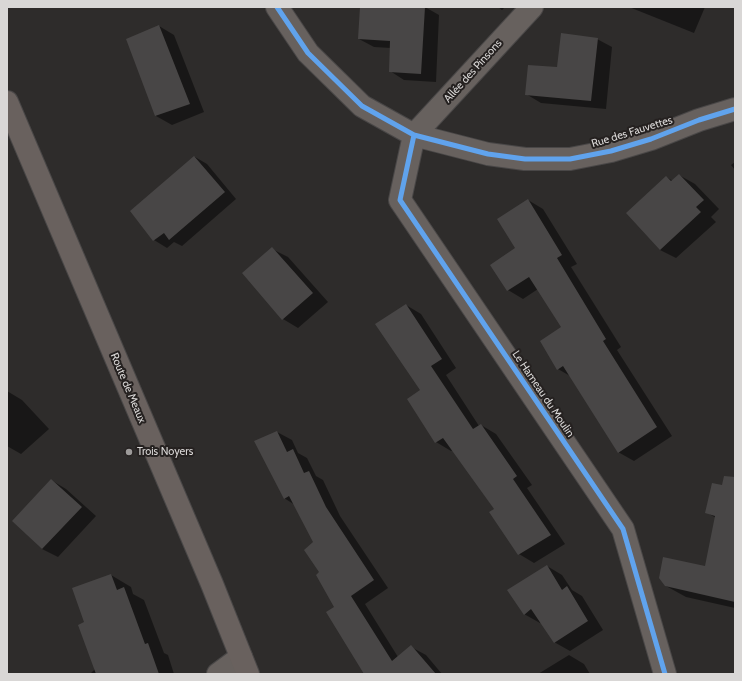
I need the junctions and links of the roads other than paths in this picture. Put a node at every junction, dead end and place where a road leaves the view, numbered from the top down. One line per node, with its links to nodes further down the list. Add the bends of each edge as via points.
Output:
1 (277, 7): 5 (street, Rue des Fauvettes, via 308,53 362,106)
2 (532, 7): 5 (street, Allée des Pinsons)
3 (7, 102): 6 (main road, Route de Meaux, via 212,584)
4 (735, 109): 5 (street, Rue des Fauvettes, via 611,151 570,159 525,159 488,154)
5 (414, 135): 8 (street, Le Hameau du Moulin, via 400,200 622,529)
6 (244, 666): 7 (street)
7 (218, 674)
8 (665, 674)

